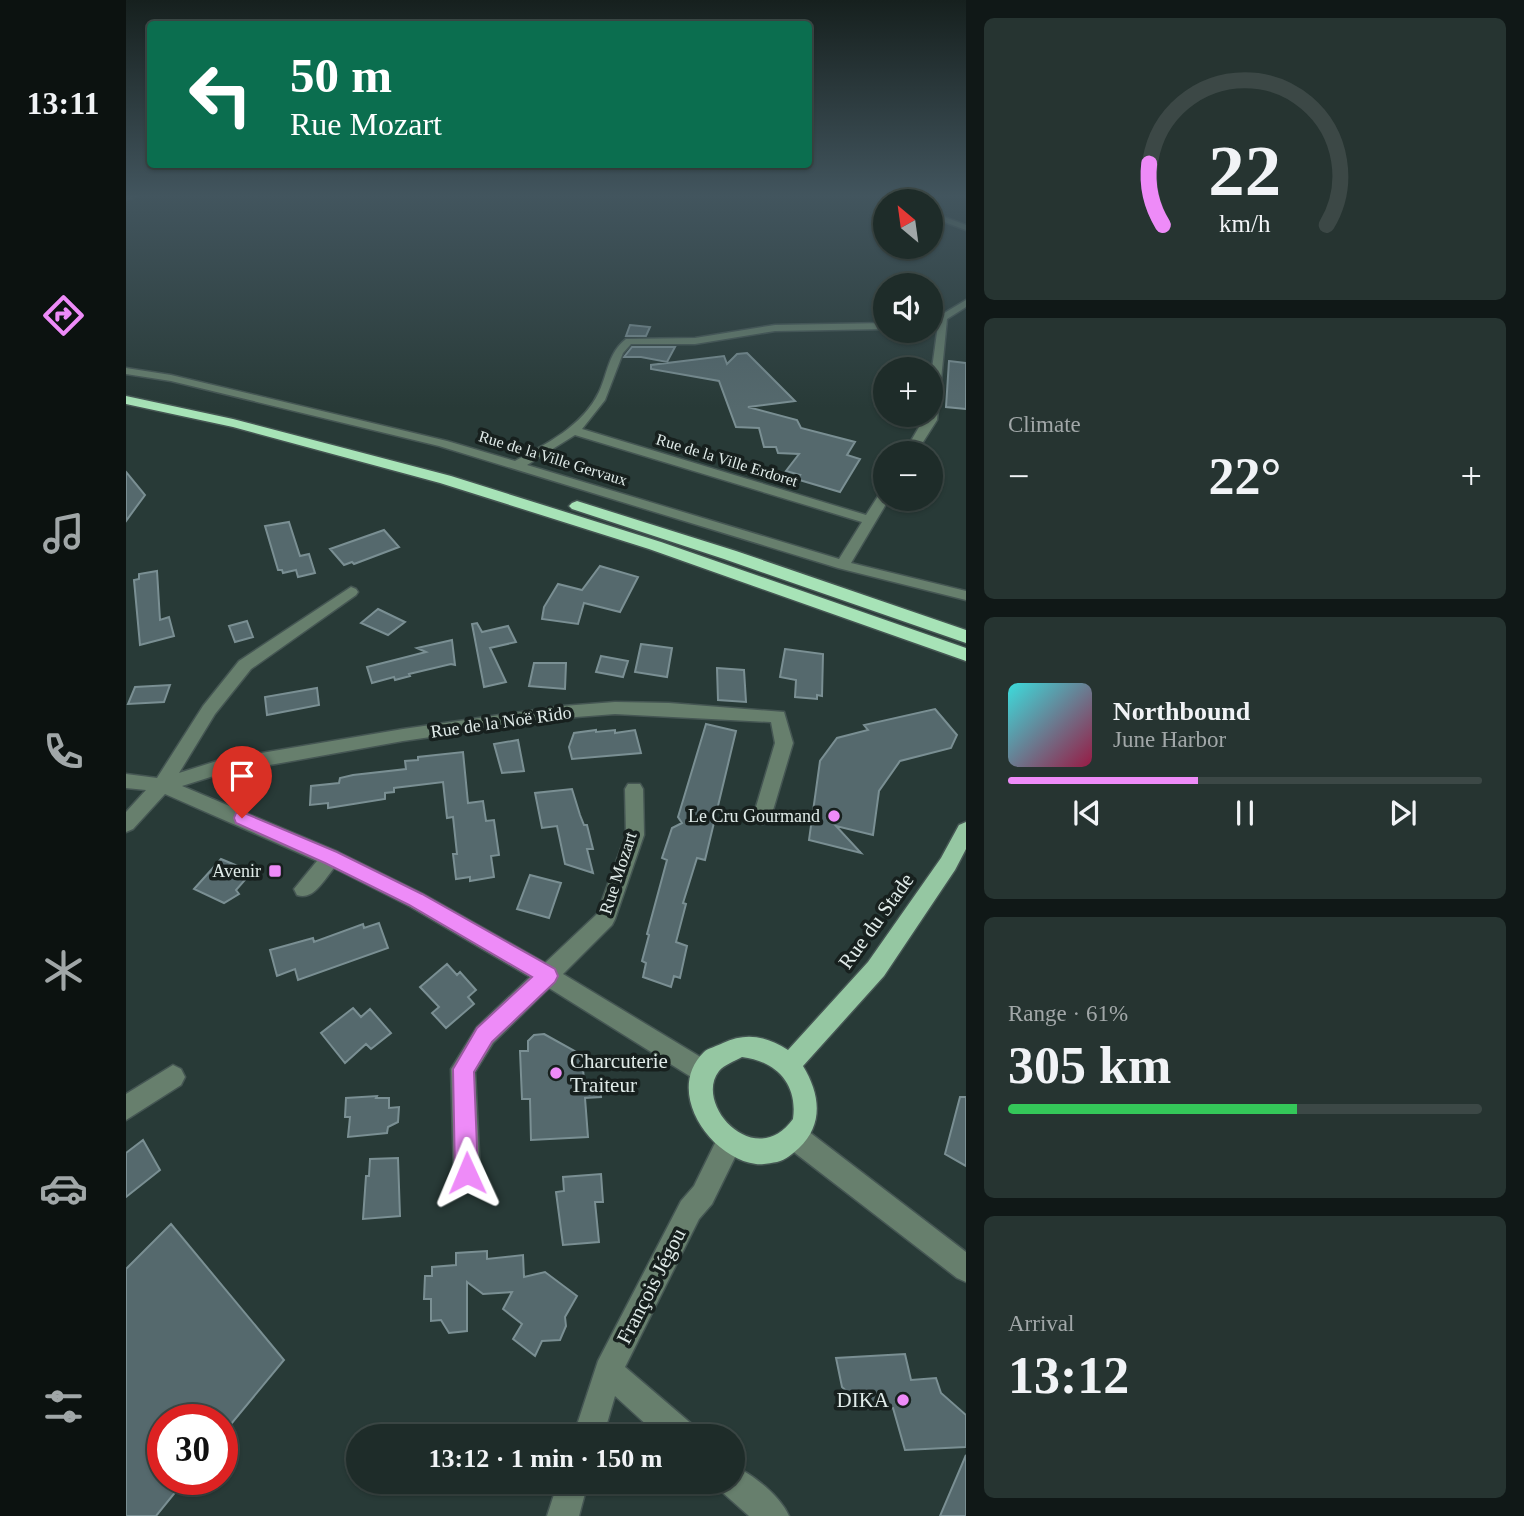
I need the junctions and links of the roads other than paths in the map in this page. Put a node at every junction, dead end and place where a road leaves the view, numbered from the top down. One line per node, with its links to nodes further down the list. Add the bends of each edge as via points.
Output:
1 (966, 304): 2 (street)
2 (943, 320)
3 (873, 326): 8 (street, via 775,328 695,341 629,341 617,354 601,399)
4 (940, 343): 9 (street, via 931,420)
5 (126, 371): 10 (street, Rue de la Ville Gervaux, via 316,411)
6 (126, 388): 16 (highway, via 333,436 489,479 730,555)
7 (126, 400): 17 (highway, via 479,490)
8 (576, 431): 10 (street); 12 (street, Rue de la Ville Erdoret)
9 (918, 441)
10 (519, 464): 13 (street, Rue de la Ville Gervaux)
11 (875, 511): 12 (street)
12 (870, 520): 13 (street)
13 (843, 565): 15 (street, Rue de la Ville Gervaux)
14 (351, 592): 19 (street, via 245,665 209,710)
15 (966, 596)
16 (966, 637)
17 (966, 655)
18 (126, 781): 19 (street, Rue de la Noë Rido)
19 (162, 785): 21 (street, Rue de la Noë Rido, via 220,767 403,735 563,712 669,709 778,716 784,743); 22 (street); 24 (street)
20 (634, 789): 26 (street, Rue Mozart, via 635,835 605,919)
21 (762, 817)
22 (126, 824)
23 (966, 830): 27 (main road, Rue du Stade, via 876,969)
24 (331, 858): 25 (street); 26 (street, via 416,900)
25 (304, 889)
26 (548, 976): 28 (street); 33 (street, Rue Mozart, via 485,1035 463,1069)
27 (789, 1066): 28 (main road, via 775,1054 741,1046 719,1054); 31 (main road, via 804,1094 806,1110)
28 (704, 1072): 32 (main road, via 701,1101 716,1131)
29 (173, 1077): 30 (street)
30 (126, 1108)
31 (795, 1137): 32 (main road, via 782,1148 765,1152 747,1151); 34 (street)
32 (729, 1142): 35 (street, François Jégou)
33 (467, 1173)
34 (966, 1269)
35 (608, 1371): 36 (street, François Jégou); 37 (street)
36 (591, 1424)
37 (668, 1424)
38 (745, 1492): 41 (street)
39 (569, 1494): 40 (street)
40 (563, 1516)
41 (773, 1516)

